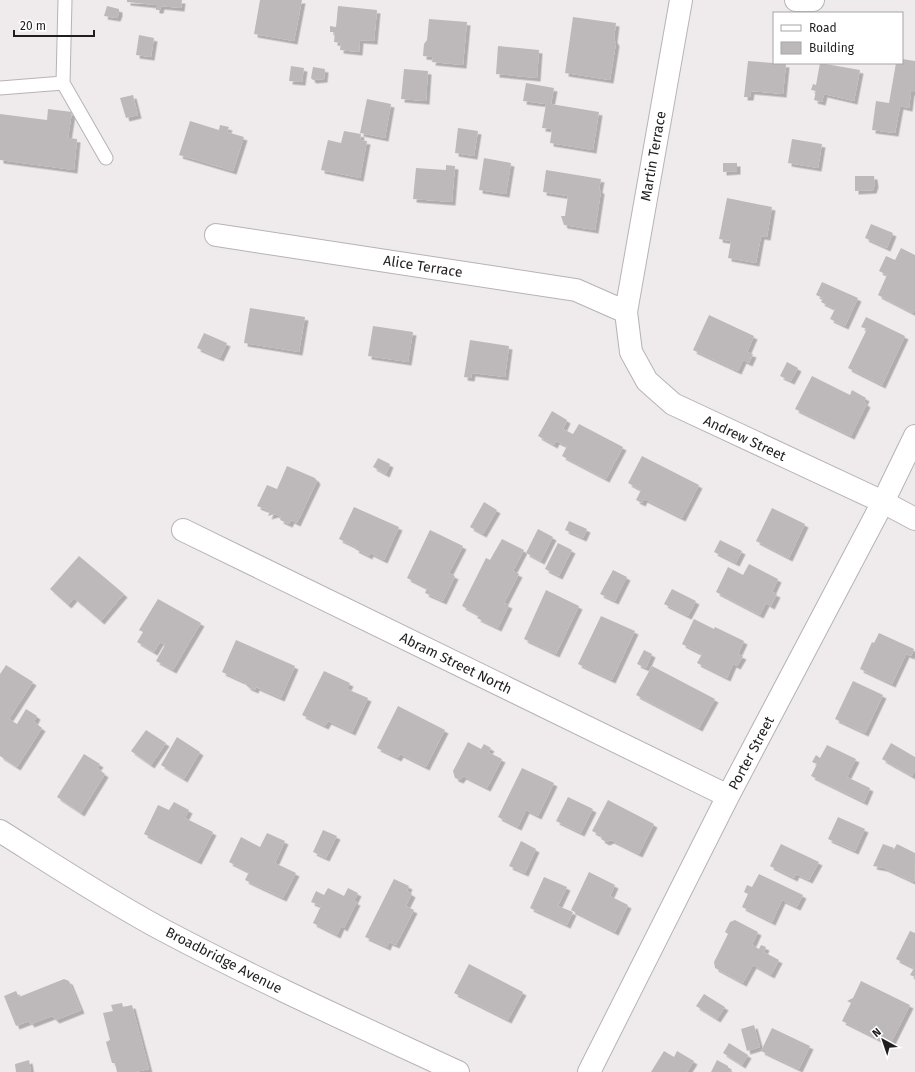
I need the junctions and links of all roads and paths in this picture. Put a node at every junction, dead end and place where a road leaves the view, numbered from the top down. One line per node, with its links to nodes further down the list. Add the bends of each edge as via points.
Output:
1 (65, 0): 3 (lane)
2 (681, 0): 7 (street, Martin Terrace)
3 (63, 83): 4 (lane); 5 (lane)
4 (0, 88)
5 (106, 158)
6 (216, 234): 7 (street, Alice Terrace, via 576,290)
7 (626, 312): 9 (street, Andrew Street, via 631,352 647,381 673,404)
8 (915, 436): 9 (street, Porter Street)
9 (883, 502): 10 (street, Andrew Street); 12 (street, Porter Street)
10 (915, 519)
11 (183, 530): 12 (street, Abram Street North)
12 (728, 796): 15 (street, Porter Street)
13 (0, 831): 14 (street, Broadbridge Avenue, via 85,885 163,930 264,981)
14 (458, 1072)
15 (589, 1072)

